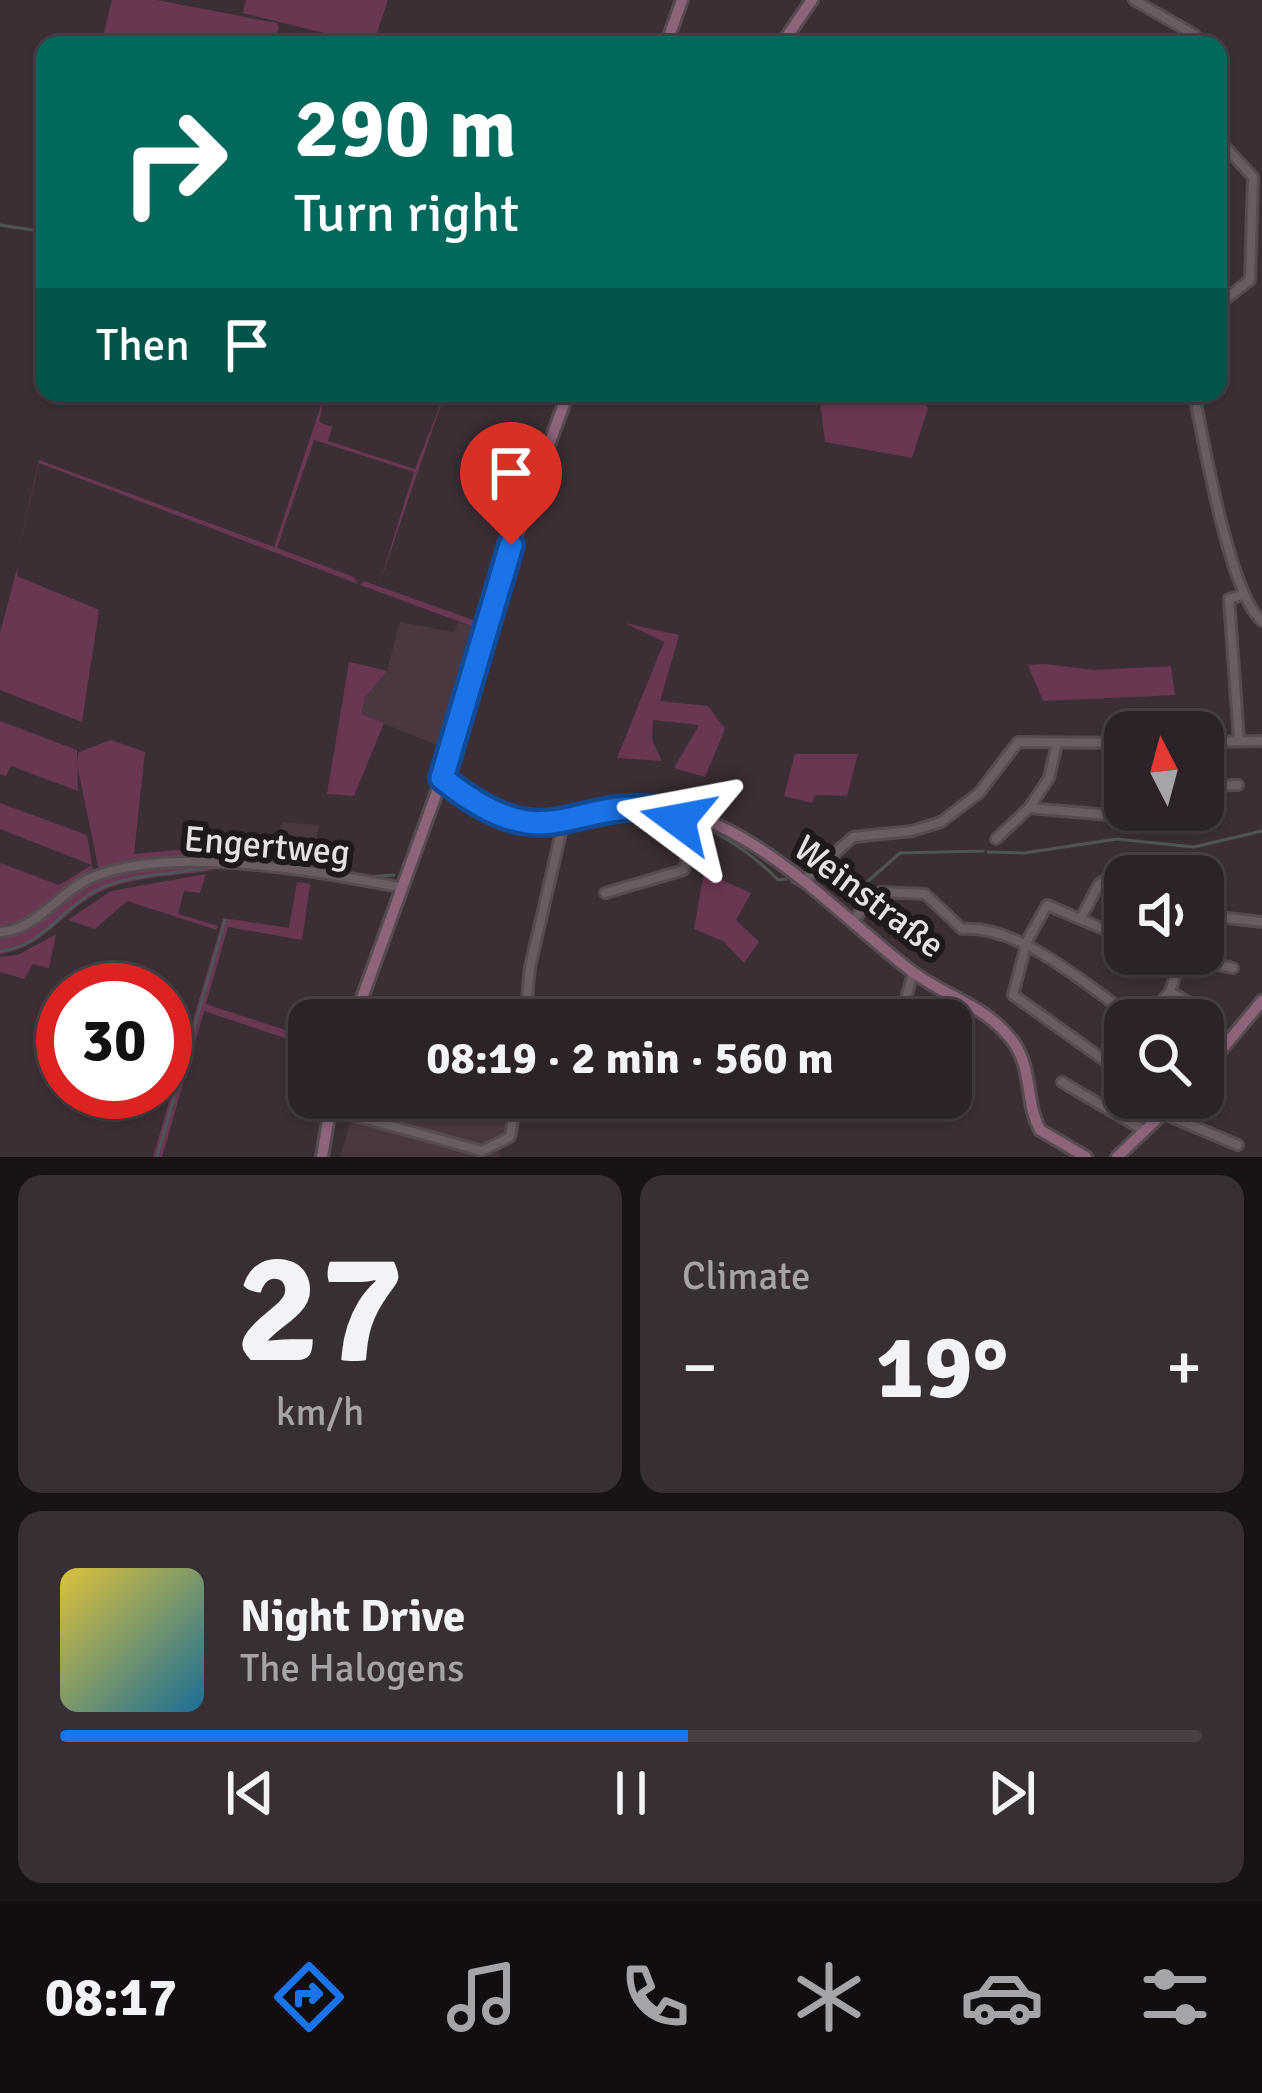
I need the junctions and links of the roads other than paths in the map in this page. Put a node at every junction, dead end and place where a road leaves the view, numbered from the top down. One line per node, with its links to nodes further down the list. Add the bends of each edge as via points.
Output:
1 (682, 0): 4 (main road)
2 (812, 0): 5 (main road)
3 (1134, 0): 6 (street)
4 (669, 36)
5 (787, 36)
6 (1196, 36)
7 (1227, 149): 8 (street, via 1253,177 1255,196 1250,280)
8 (1227, 298)
9 (565, 402): 18 (main road)
10 (1196, 402): 11 (street)
11 (1243, 596): 12 (street); 14 (street, via 1229,598)
12 (1262, 621)
13 (1224, 741): 14 (street)
14 (1239, 741): 15 (street)
15 (1262, 741)
16 (1057, 743): 17 (street); 23 (street, via 1049,778); 28 (street, via 1010,745 979,793 952,814 912,831 853,837)
17 (1104, 743)
18 (442, 778): 21 (main road); 22 (main road, Weinstraße)
19 (1238, 784): 20 (street)
20 (1224, 785)
21 (436, 796): 22 (main road, Weinstraße); 30 (main road)
22 (468, 801): 26 (main road, Weinstraße, via 519,823)
23 (1029, 808): 24 (street); 27 (street)
24 (1104, 815)
25 (678, 816): 26 (main road, Weinstraße, via 615,809); 28 (main road, Weinstraße, via 726,833); 31 (street, via 684,870)
26 (563, 824): 45 (street)
27 (995, 839)
28 (804, 881): 34 (main road, Weinstraße)
29 (1104, 881): 33 (street)
30 (403, 888): 37 (street, Engertweg, via 208,860 160,863 96,875 21,927); 44 (main road)
31 (605, 893)
32 (1224, 917): 35 (street)
33 (1082, 918): 36 (street); 38 (street, via 1047,905)
34 (854, 919): 38 (street, via 881,892 925,894 962,929); 41 (main road, Weinstraße)
35 (1262, 922)
36 (1104, 928)
37 (0, 932)
38 (1025, 948): 47 (street); 52 (street, via 1014,999)
39 (1224, 966): 40 (street)
40 (1233, 968)
41 (913, 973): 46 (street); 62 (main road, Weinstraße, via 1004,1031 1024,1060 1040,1130)
42 (1174, 975): 43 (street)
43 (1170, 992): 48 (street); 49 (street)
44 (362, 999)
45 (527, 999)
46 (906, 999)
47 (1106, 999)
48 (1162, 999)
49 (1183, 999)
50 (1262, 1001): 51 (main road)
51 (1224, 1047)
52 (1104, 1062)
53 (1062, 1082): 59 (street)
54 (328, 1119): 61 (main road)
55 (381, 1119): 56 (street, via 482,1151 510,1137)
56 (513, 1119)
57 (1158, 1119): 59 (main road)
58 (1176, 1119): 60 (street)
59 (1145, 1131): 63 (main road)
60 (1238, 1145)
61 (322, 1157)
62 (1086, 1157)
63 (1117, 1157)

